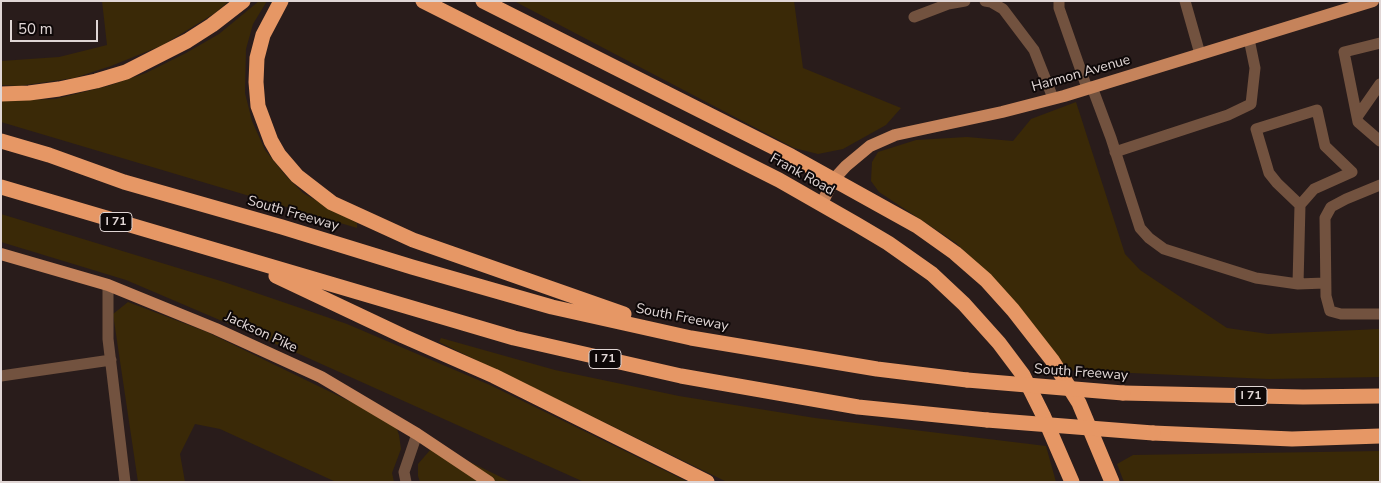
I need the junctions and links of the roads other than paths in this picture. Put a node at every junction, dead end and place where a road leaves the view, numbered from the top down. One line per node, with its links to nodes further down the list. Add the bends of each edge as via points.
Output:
1 (243, 1): 16 (highway, via 186,42 126,72 59,89)
2 (423, 1): 26 (highway, Frank Road, via 779,180)
3 (483, 1): 22 (highway, Frank Road)
4 (965, 1): 10 (lane, via 948,4)
5 (985, 1): 17 (lane, via 1003,10 1034,50)
6 (1059, 1): 15 (lane)
7 (1185, 1): 13 (lane)
8 (1368, 2): 11 (main road, Harmon Avenue)
9 (281, 4): 33 (highway, via 263,35 257,58 258,106 279,155 308,186 332,203 413,240)
10 (914, 18)
11 (1249, 39): 13 (main road, Harmon Avenue); 21 (lane, via 1255,68 1252,104)
12 (1380, 43): 18 (lane, via 1344,52)
13 (1200, 54): 15 (main road, Harmon Avenue)
14 (1380, 84): 18 (lane)
15 (1089, 88): 17 (main road, Harmon Avenue); 21 (lane)
16 (1, 94)
17 (1053, 98): 22 (main road, Harmon Avenue, via 895,134 857,155)
18 (1357, 117): 19 (lane, via 1358,122)
19 (1379, 139)
20 (1, 142): 33 (highway, South Freeway / I 71, via 124,182 482,288)
21 (1115, 152): 30 (lane, via 1140,228 1164,249 1256,278)
22 (834, 179): 26 (main road, Harmon Avenue); 44 (highway, Frank Road, via 918,226 986,280 1014,310 1052,360 1079,403)
23 (1380, 185): 29 (lane, via 1331,207 1325,218)
24 (1, 187): 28 (highway, I 71)
25 (1300, 204): 25 (lane, via 1314,189 1352,172 1324,146 1317,110 1256,129 1269,173); 30 (lane)
26 (821, 205): 43 (highway, Frank Road, via 888,243 932,274 964,304 1023,375)
27 (1, 254): 31 (main road, Jackson Pike)
28 (232, 256): 38 (highway, I 71, bridge, via 514,338 681,376 858,408 1153,433 1292,439); 42 (highway, via 494,376)
29 (1326, 283): 30 (lane); 32 (lane, via 1330,310 1341,314)
30 (1298, 284)
31 (108, 285): 34 (lane); 37 (main road, Jackson Pike, via 216,328 321,377)
32 (1380, 314)
33 (691, 338): 36 (highway, South Freeway / I 71, bridge, via 877,369 967,380 1123,393)
34 (111, 360): 35 (lane); 39 (lane)
35 (1, 376)
36 (1380, 396)
37 (417, 434): 40 (lane, via 404,472); 41 (main road, Jackson Pike)
38 (1380, 436)
39 (125, 482)
40 (406, 482)
41 (489, 482)
42 (707, 482)
43 (1072, 482)
44 (1112, 482)

